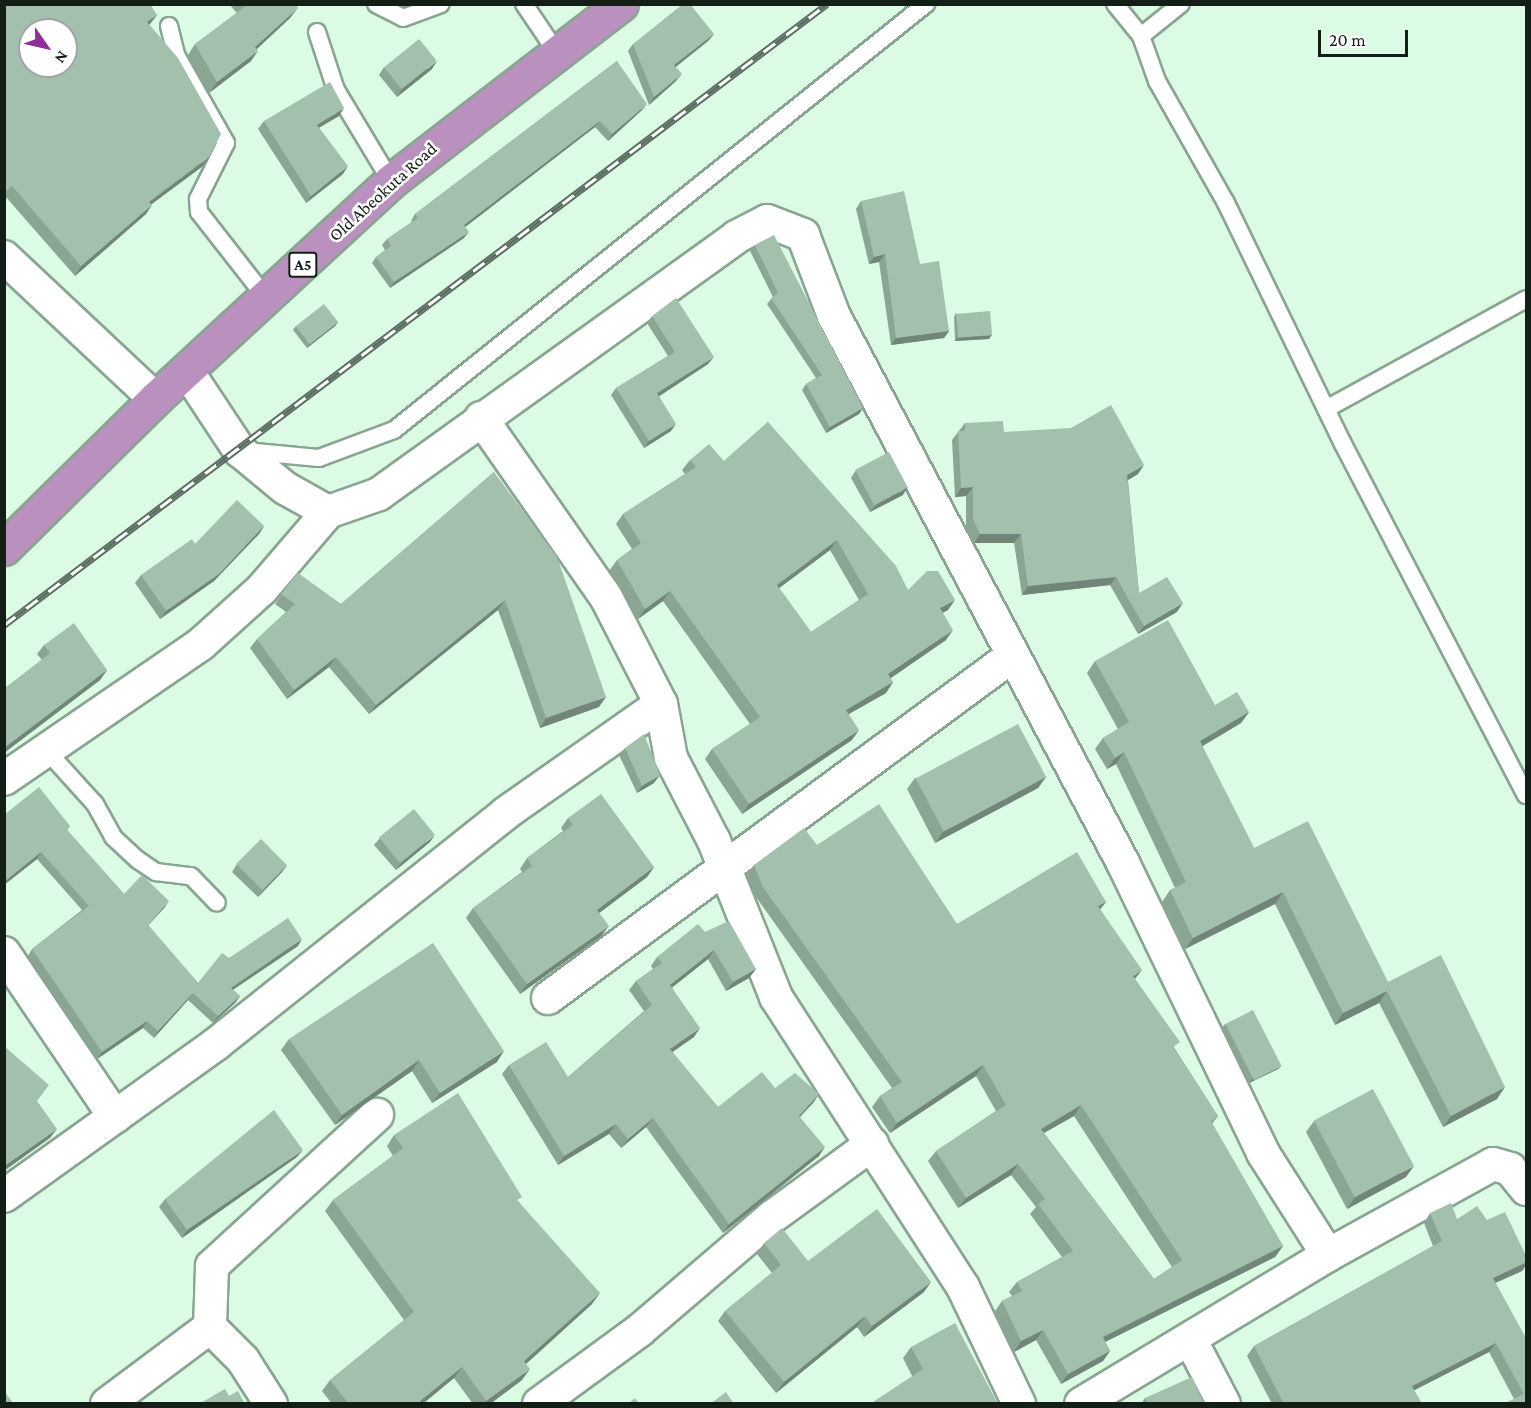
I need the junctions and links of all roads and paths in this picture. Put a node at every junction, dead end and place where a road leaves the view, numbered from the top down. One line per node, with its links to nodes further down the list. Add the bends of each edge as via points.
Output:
1 (376, 4): 2 (lane, via 403,18)
2 (441, 4)
3 (524, 4): 11 (lane)
4 (621, 4): 11 (highway, Old Abeokuta Road / A5)
5 (926, 4): 20 (lane, via 394,430 319,458)
6 (1115, 4): 10 (lane)
7 (1181, 4): 10 (lane)
8 (169, 26): 14 (lane, via 176,55 226,143 198,199 200,212)
9 (317, 32): 12 (lane, via 336,90)
10 (1141, 36): 18 (lane, via 1157,81 1226,203)
11 (555, 50): 12 (highway, Old Abeokuta Road / A5)
12 (391, 181): 14 (highway, Old Abeokuta Road / A5)
13 (4, 257): 17 (street)
14 (267, 299): 16 (highway, Old Abeokuta Road / A5)
15 (1527, 299): 18 (lane)
16 (187, 371): 17 (highway, Old Abeokuta Road / A5); 20 (street)
17 (155, 399): 22 (highway, Old Abeokuta Road / A5)
18 (1326, 409): 27 (lane)
19 (482, 418): 21 (street, via 379,494); 23 (street, via 736,237 767,221 802,235 834,316); 24 (street, via 606,597)
20 (240, 451): 21 (street, via 285,488)
21 (328, 512): 25 (street, via 262,589 201,644)
22 (4, 548)
23 (1012, 656): 28 (street); 37 (street, via 1123,863 1263,1153)
24 (661, 704): 28 (street, via 671,758); 33 (street, via 506,813 216,1044)
25 (46, 750): 26 (street); 29 (lane, via 96,804 113,837 138,860 156,872 191,876)
26 (4, 779)
27 (1527, 795)
28 (724, 870): 31 (street); 34 (street, via 776,997)
29 (217, 903)
30 (4, 953): 33 (street)
31 (548, 998)
32 (376, 1115): 38 (street, via 212,1266)
33 (114, 1117): 36 (street)
34 (872, 1144): 42 (street, via 772,1217 640,1330); 43 (street, via 963,1287)
35 (1527, 1189): 37 (street, via 1510,1169 1493,1164)
36 (4, 1196)
37 (1328, 1255): 39 (street)
38 (210, 1327): 40 (street); 41 (street, via 243,1360)
39 (1191, 1339): 44 (street); 45 (street)
40 (107, 1404)
41 (271, 1404)
42 (539, 1404)
43 (1019, 1404)
44 (1081, 1404)
45 (1224, 1404)

